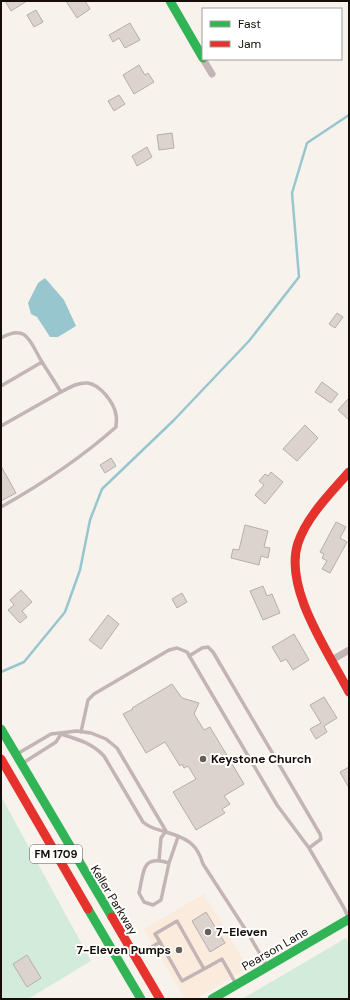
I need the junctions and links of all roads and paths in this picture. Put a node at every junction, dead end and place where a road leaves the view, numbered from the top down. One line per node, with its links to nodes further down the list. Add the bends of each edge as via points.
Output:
1 (170, 1): 2 (main road)
2 (202, 57)
3 (204, 60): 4 (street)
4 (212, 74)
5 (1, 338): 6 (lane, via 13,332 22,333 28,338)
6 (42, 362): 7 (lane); 8 (lane)
7 (1, 386)
8 (61, 392): 9 (lane); 11 (lane, via 87,383 99,388 116,414 116,427 67,466)
9 (1, 426)
10 (349, 472): 14 (main road, via 308,525 298,543 295,560 295,578 302,602)
11 (1, 507)
12 (349, 650): 14 (street)
13 (189, 656): 17 (lane, via 187,652 177,648 169,650 94,694 88,700); 25 (lane, via 277,805); 25 (lane, via 208,647 213,652 320,834 321,839 318,843)
14 (332, 660): 15 (main road)
15 (349, 692)
16 (1, 729): 19 (main road, Keller Parkway / FM 1709)
17 (81, 732): 18 (lane); 23 (lane, via 91,732 117,748)
18 (61, 734): 19 (lane, via 51,734); 21 (lane, via 56,742); 23 (lane, via 82,740 97,749 104,756 143,822 149,828)
19 (16, 754): 20 (main road); 21 (main road, Keller Parkway / FM 1709)
20 (2, 761): 22 (main road, FM 1709)
21 (21, 764): 22 (main road); 30 (main road, Keller Parkway / FM 1709)
22 (9, 773): 34 (main road, FM 1709)
23 (166, 831): 24 (lane); 26 (lane, via 160,838)
24 (178, 837): 27 (lane); 31 (lane, via 190,842 199,851 203,864)
25 (309, 848): 28 (lane)
26 (159, 860): 27 (lane); 27 (lane, via 145,864 139,893 144,902 153,905 161,900)
27 (169, 863)
28 (349, 919): 31 (main road, Pearson Lane)
29 (160, 942): 30 (lane); 32 (lane, via 182,981); 32 (lane, via 155,934 177,921)
30 (135, 957): 35 (main road, Keller Parkway / FM 1709)
31 (267, 967): 33 (main road, Pearson Lane)
32 (204, 969): 33 (lane, via 222,959)
33 (237, 985): 36 (main road, Pearson Lane)
34 (141, 999)
35 (160, 999)
36 (212, 999)

